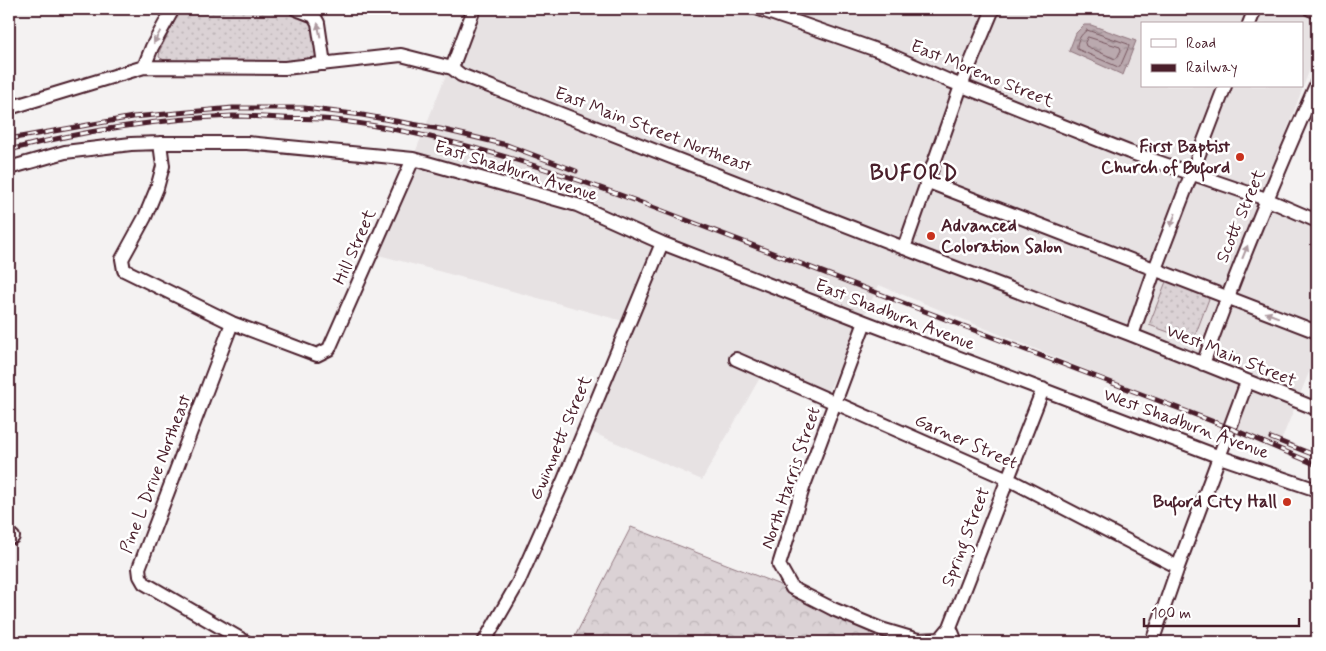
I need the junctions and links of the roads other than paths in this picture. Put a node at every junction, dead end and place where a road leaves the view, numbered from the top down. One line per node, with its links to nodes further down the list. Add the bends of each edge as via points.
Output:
1 (173, 9): 11 (street, one-way to 11)
2 (296, 9): 10 (street, one-way to 2, via 318,23 314,16)
3 (474, 9): 12 (street)
4 (759, 9): 14 (street, East Moreno Street, via 888,54)
5 (993, 9): 14 (street)
6 (1255, 9): 9 (street)
7 (1310, 9): 8 (street)
8 (1317, 12)
9 (1250, 22)
10 (324, 64): 11 (street, East Main Street Northeast, via 285,68); 12 (street, East Main Street Northeast, via 401,55)
11 (144, 68): 16 (street, East Main Street Northeast)
12 (452, 68): 25 (street, East Main Street Northeast, via 461,75)
13 (1317, 83): 22 (street, Scott Street)
14 (961, 86): 20 (street, East Moreno Street); 21 (street)
15 (1224, 88): 20 (street)
16 (9, 108)
17 (160, 143): 18 (street, East Shadburn Avenue, via 247,143); 19 (street, East Shadburn Avenue, via 65,152); 29 (street, via 163,166 157,188 122,259 124,270)
18 (413, 158): 24 (street, East Shadburn Avenue, via 577,205); 29 (street, Hill Street, via 329,349 317,355)
19 (9, 168)
20 (1190, 174): 22 (street, East Moreno Street); 26 (street, one-way to 26)
21 (926, 181): 25 (street); 26 (street)
22 (1266, 199): 23 (street, East Moreno Street); 27 (street, Scott Street, one-way to 22)
23 (1317, 221)
24 (662, 243): 28 (street, East Shadburn Avenue); 44 (street, Gwinnett Street, via 518,583)
25 (904, 248): 31 (street, East Main Street Northeast)
26 (1155, 269): 27 (street); 31 (street)
27 (1226, 297): 30 (street, one-way to 27); 33 (street, Scott Street)
28 (865, 322): 35 (street, East Shadburn Avenue); 36 (street, North Harris Street)
29 (232, 323): 43 (street, Pine L Drive Northeast, via 139,568 144,583)
30 (1317, 332)
31 (1132, 335): 33 (street, West Main Street)
32 (736, 359): 36 (street, Garner Street)
33 (1203, 364): 34 (street, West Main Street)
34 (1247, 382): 37 (street, West Main Street); 38 (street)
35 (1043, 388): 38 (street, West Shadburn Avenue); 39 (street, Spring Street)
36 (835, 403): 39 (street, Garner Street); 42 (street, North Harris Street, via 779,565 792,588 881,629 918,640 940,639)
37 (1317, 409)
38 (1220, 457): 40 (street, West Shadburn Avenue); 41 (street)
39 (1008, 479): 41 (street, Garner Street); 42 (street, Spring Street)
40 (1317, 490)
41 (1178, 567): 46 (street)
42 (950, 628): 45 (street)
43 (246, 642)
44 (484, 642)
45 (956, 642)
46 (1152, 642)

